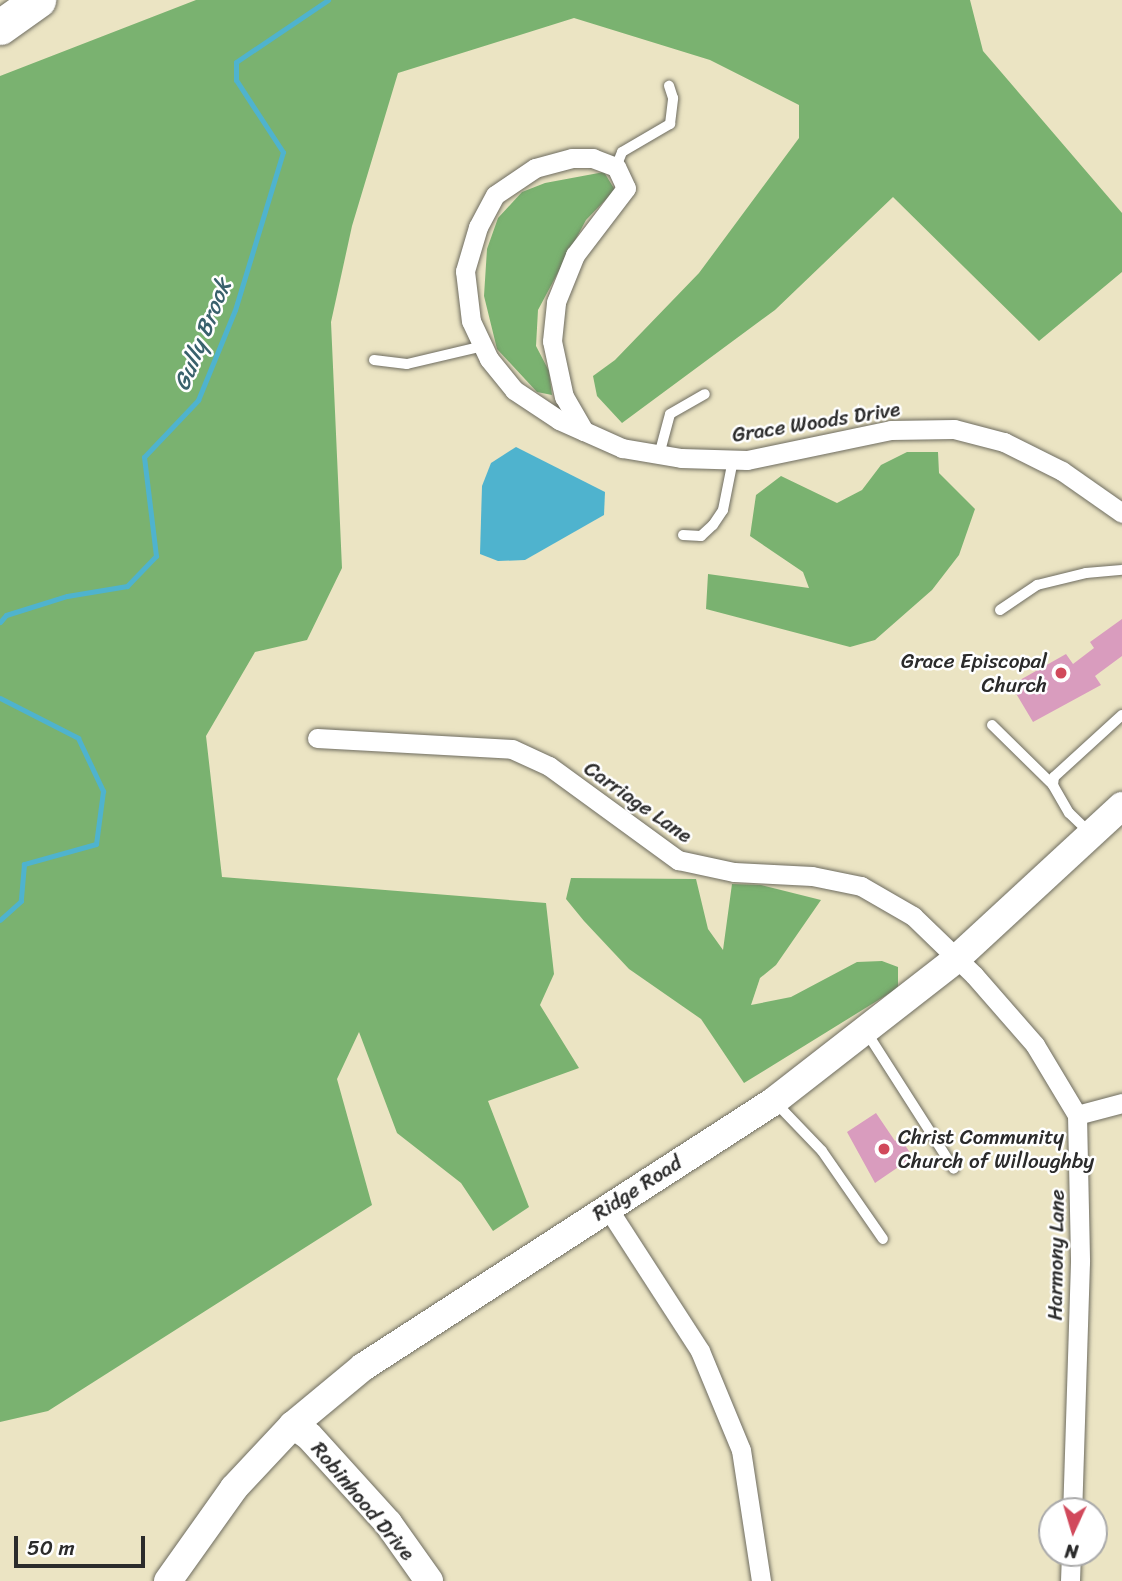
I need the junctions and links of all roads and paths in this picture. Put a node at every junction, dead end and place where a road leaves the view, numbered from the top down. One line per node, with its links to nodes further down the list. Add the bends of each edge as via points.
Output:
1 (38, 0): 2 (highway)
2 (0, 27)
3 (669, 86): 4 (lane, via 673,98 670,124 622,152)
4 (616, 167): 5 (street, Grace Woods Drive, via 593,158 572,158 535,168 495,195 478,227 465,271 471,321); 8 (street, via 626,188 575,255 556,302 552,341 564,397)
5 (483, 346): 6 (lane, via 407,364); 8 (street, Grace Woods Drive, via 514,390)
6 (374, 360)
7 (705, 394): 9 (lane, via 670,414)
8 (584, 431): 9 (street, Grace Woods Drive, via 622,448)
9 (660, 455): 10 (street, Grace Woods Drive)
10 (733, 460): 11 (street, Grace Woods Drive, via 891,430 954,429 1004,442 1062,471); 12 (lane, via 723,510 701,536)
11 (1122, 513)
12 (683, 535)
13 (1122, 570): 14 (lane, via 1086,573 1037,586)
14 (1000, 610)
15 (1122, 715): 18 (lane, via 1054,777)
16 (992, 725): 18 (lane)
17 (317, 738): 21 (street, Carriage Lane, via 512,749 548,766 678,860 734,872 812,876 861,886 913,916)
18 (1053, 785): 20 (lane, via 1069,813)
19 (1122, 806): 20 (main road, Ridge Road)
20 (1091, 834): 21 (main road, Ridge Road)
21 (955, 960): 22 (main road, Ridge Road); 25 (street, Harmony Lane, via 1035,1045)
22 (867, 1032): 23 (main road, Ridge Road); 26 (lane)
23 (774, 1101): 27 (main road, Ridge Road); 28 (lane, via 822,1151)
24 (1122, 1103): 25 (street)
25 (1077, 1115): 30 (street, Harmony Lane, via 1080,1262)
26 (954, 1169)
27 (607, 1207): 29 (main road, Ridge Road, via 363,1367); 33 (street, via 701,1350 741,1450)
28 (883, 1240)
29 (293, 1425): 31 (main road, Ridge Road, via 234,1488); 32 (main road, Robinhood Drive, via 309,1436 388,1523)
30 (1072, 1497)
31 (168, 1581)
32 (429, 1581)
33 (761, 1581)

